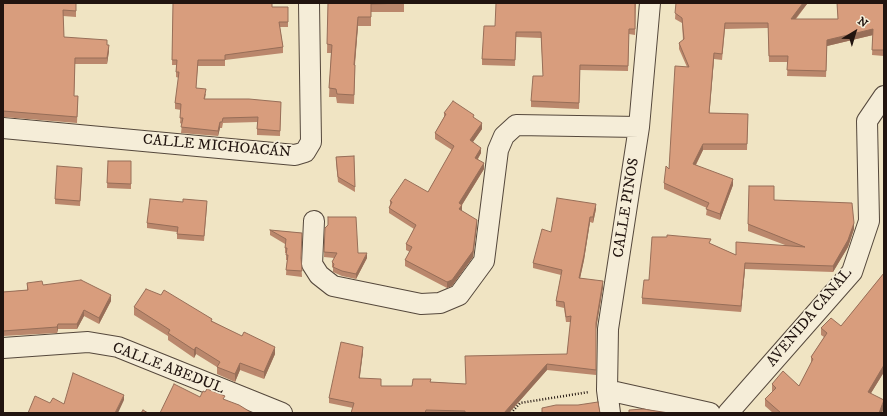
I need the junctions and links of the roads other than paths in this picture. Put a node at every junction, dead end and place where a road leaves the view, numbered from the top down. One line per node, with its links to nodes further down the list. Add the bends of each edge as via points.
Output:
1 (309, 3): 5 (street, CALLE MICHOACÁN, via 311,142 305,152 295,154)
2 (650, 3): 4 (street, CALLE PINOS)
3 (884, 96): 12 (street, AVENIDA CANAL, via 867,121 870,221 852,272)
4 (639, 127): 6 (street, via 516,125 504,136 498,150 484,261 459,295 440,303 421,304 333,286 319,275 312,264); 8 (street, CALLE PINOS, via 608,329)
5 (3, 128)
6 (314, 221)
7 (3, 348): 9 (street, CALLE ABEDUL, via 88,342 118,347)
8 (607, 390): 10 (street, CALLE PINOS); 11 (street)
9 (282, 413)
10 (610, 413)
11 (710, 413)
12 (728, 413)

